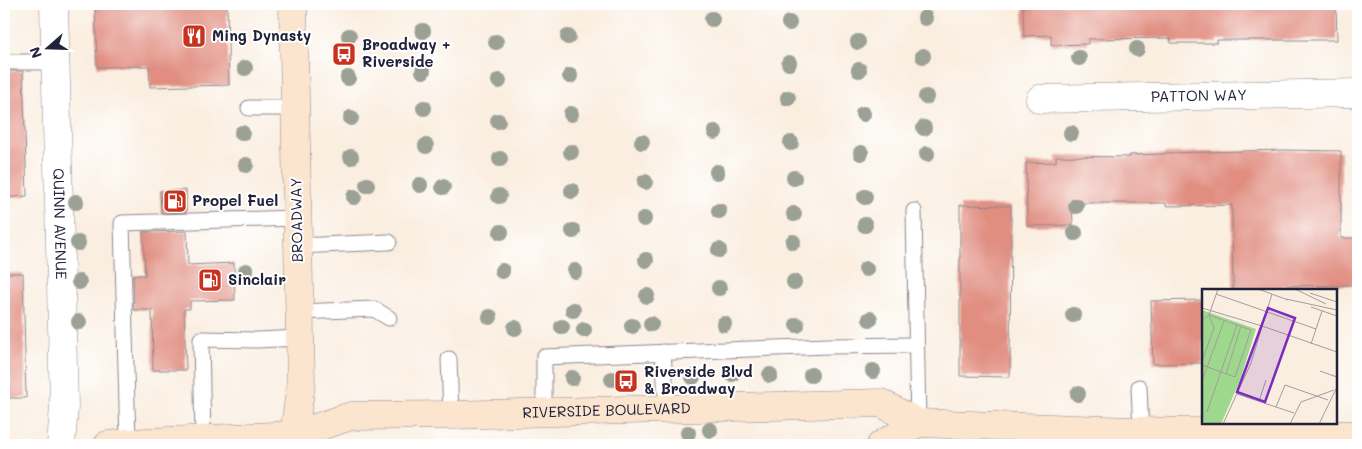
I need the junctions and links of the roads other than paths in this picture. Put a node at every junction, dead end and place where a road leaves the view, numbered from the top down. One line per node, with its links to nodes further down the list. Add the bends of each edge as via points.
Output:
1 (54, 4): 4 (street, QUINN AVENUE)
2 (293, 4): 8 (main road, BROADWAY)
3 (4, 62): 4 (lane)
4 (55, 62): 28 (street, QUINN AVENUE, via 64,406)
5 (1358, 93): 6 (street, PATTON WAY)
6 (1040, 99)
7 (249, 108): 8 (lane)
8 (296, 108): 10 (main road, BROADWAY)
9 (914, 211): 15 (lane)
10 (298, 218): 12 (main road, BROADWAY); 27 (lane, via 122,223)
11 (388, 242): 12 (lane)
12 (298, 246): 14 (main road, BROADWAY)
13 (389, 318): 14 (lane, via 374,309)
14 (299, 325): 25 (lane, via 201,339); 26 (main road, BROADWAY, via 301,384)
15 (916, 344): 16 (lane); 22 (lane)
16 (663, 352): 19 (lane); 20 (lane, via 544,357)
17 (449, 359): 21 (lane)
18 (1139, 387): 23 (lane)
19 (667, 409): 20 (main road, RIVERSIDE BOULEVARD); 22 (main road, RIVERSIDE BOULEVARD, via 881,403)
20 (544, 412): 21 (main road, RIVERSIDE BOULEVARD)
21 (451, 415): 26 (main road, RIVERSIDE BOULEVARD, via 351,416)
22 (918, 423): 23 (main road, RIVERSIDE BOULEVARD); 30 (main road)
23 (1141, 431): 24 (main road, RIVERSIDE BOULEVARD)
24 (1358, 435)
25 (202, 440): 26 (main road, RIVERSIDE BOULEVARD); 27 (main road, RIVERSIDE BOULEVARD)
26 (295, 442): 29 (main road, RIVERSIDE BOULEVARD)
27 (118, 444)
28 (61, 445)
29 (324, 445)
30 (881, 445)

